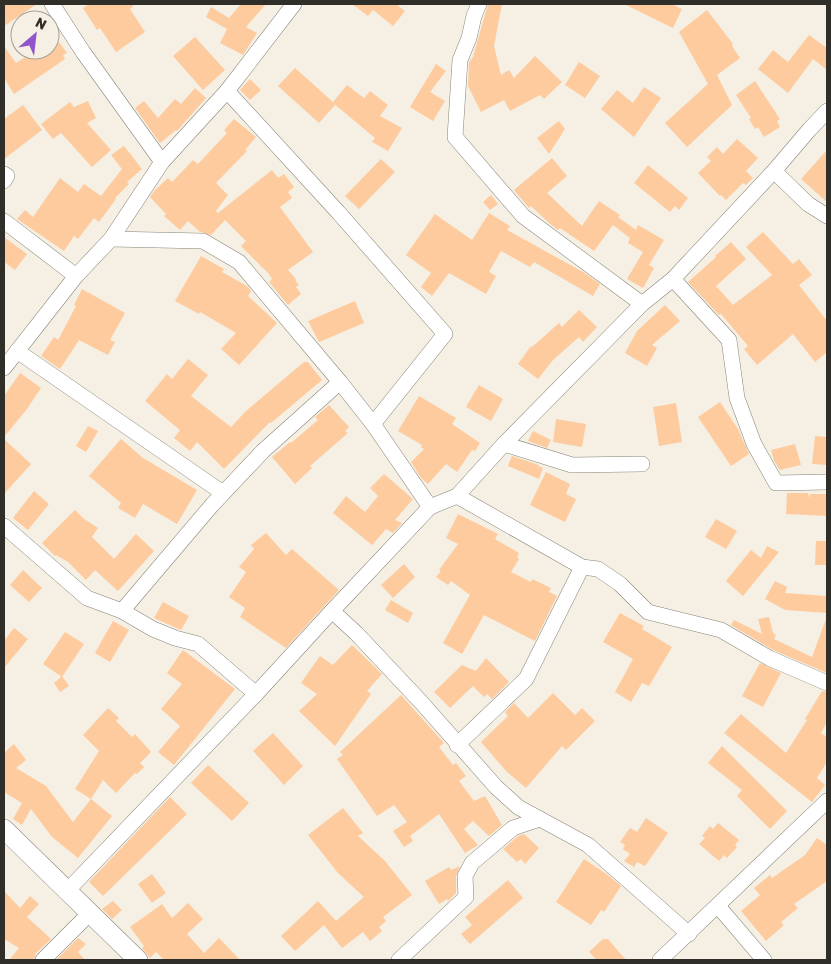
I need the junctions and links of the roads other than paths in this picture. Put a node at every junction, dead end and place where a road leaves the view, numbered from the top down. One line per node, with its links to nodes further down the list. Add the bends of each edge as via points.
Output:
1 (52, 4): 6 (street)
2 (294, 4): 4 (street)
3 (479, 4): 15 (street, via 460,60 456,137 523,216)
4 (227, 91): 6 (street); 19 (street, via 445,334)
5 (827, 110): 7 (street)
6 (162, 162): 12 (street)
7 (774, 171): 10 (street, via 808,204); 14 (street)
8 (4, 174): 9 (street)
9 (4, 181)
10 (827, 216)
11 (4, 221): 13 (street)
12 (111, 239): 13 (street); 18 (street, via 202,241 239,262)
13 (76, 276): 16 (street)
14 (673, 278): 15 (street); 22 (street, via 728,340 738,398 754,444 776,482)
15 (642, 304): 20 (street)
16 (17, 352): 17 (street); 23 (street)
17 (4, 368)
18 (340, 382): 19 (street); 23 (street, via 263,451)
19 (373, 424): 25 (street)
20 (504, 444): 21 (street, via 572,465); 24 (street)
21 (642, 464)
22 (827, 482)
23 (223, 493): 28 (street)
24 (457, 496): 25 (street); 27 (street)
25 (430, 507): 29 (street)
26 (4, 526): 28 (street, via 87,598)
27 (582, 566): 30 (street, via 598,569 620,584 648,612 721,630 769,658); 32 (street, via 526,679)
28 (122, 611): 31 (street, via 153,629 198,644)
29 (332, 611): 31 (street); 32 (street, via 421,702)
30 (827, 684)
31 (256, 694): 36 (street)
32 (458, 745): 34 (street, via 518,807)
33 (827, 801): 37 (street)
34 (540, 819): 39 (street, via 588,845); 42 (street, via 513,828 472,863 465,876 466,897)
35 (4, 829): 36 (street)
36 (67, 890): 38 (street)
37 (718, 906): 39 (street); 44 (street)
38 (90, 913): 40 (street); 41 (street)
39 (689, 934): 43 (street)
40 (43, 960)
41 (138, 960)
42 (399, 960)
43 (660, 960)
44 (764, 960)

